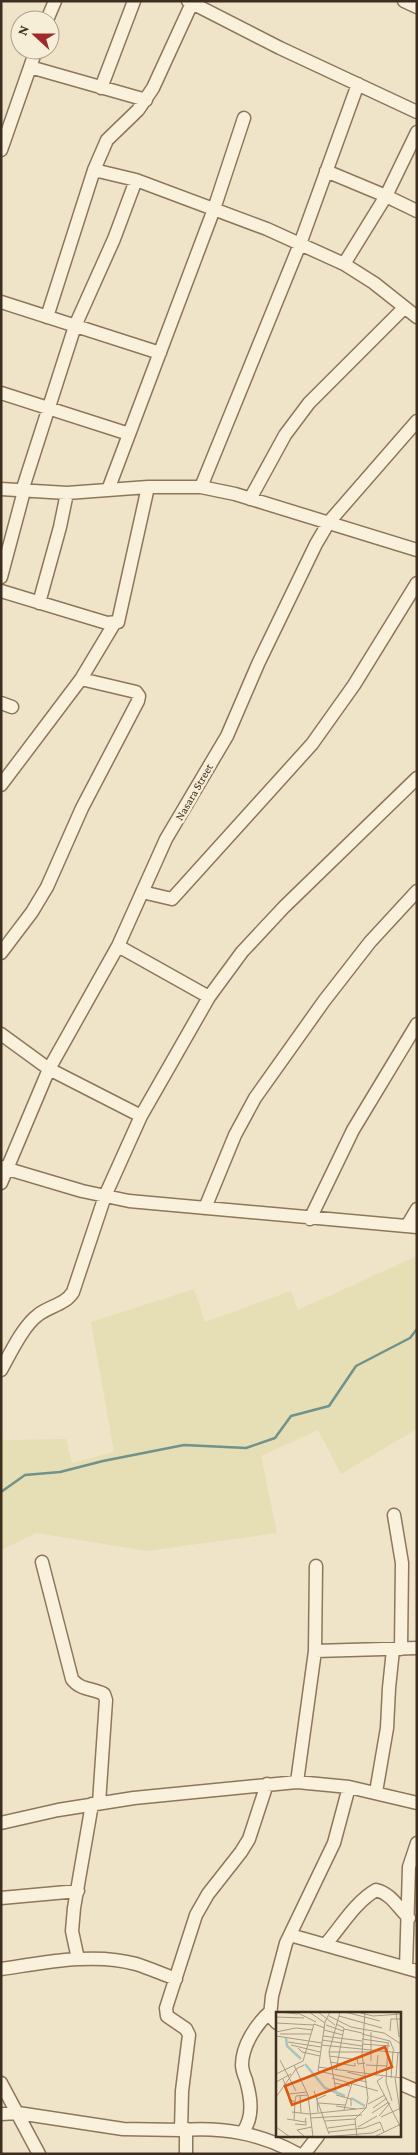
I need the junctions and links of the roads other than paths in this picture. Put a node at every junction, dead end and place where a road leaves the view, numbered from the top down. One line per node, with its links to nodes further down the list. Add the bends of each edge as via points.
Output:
1 (134, 1): 8 (street)
2 (404, 1): 4 (street)
3 (190, 2): 7 (street); 9 (street)
4 (417, 7)
5 (32, 60): 6 (street)
6 (30, 67): 8 (street); 13 (street)
7 (358, 84): 10 (street); 15 (street)
8 (101, 88): 9 (street)
9 (146, 100): 14 (street, via 107,140)
10 (417, 112)
11 (244, 118): 18 (street)
12 (417, 132): 17 (street)
13 (1, 150)
14 (94, 170): 16 (street); 24 (street)
15 (326, 172): 17 (street); 20 (street)
16 (136, 180): 18 (street); 26 (street)
17 (386, 196): 19 (street); 21 (street)
18 (214, 209): 20 (street); 27 (street)
19 (417, 211)
20 (300, 244): 21 (street); 33 (street)
21 (344, 264): 23 (street)
22 (1, 302): 24 (street)
23 (404, 308): 25 (street); 38 (street, via 310,403 285,435)
24 (47, 317): 26 (street)
25 (417, 317)
26 (75, 326): 27 (street); 29 (street)
27 (160, 353): 31 (street)
28 (1, 392): 29 (street)
29 (49, 406): 31 (street); 36 (street)
30 (417, 421): 39 (street, Nasara Street)
31 (129, 434): 35 (street)
32 (148, 487): 33 (street); 35 (street); 45 (street, via 120,619)
33 (200, 487): 38 (street)
34 (1, 488): 36 (street)
35 (108, 490): 37 (street)
36 (23, 491): 37 (street); 41 (street)
37 (67, 493): 44 (street)
38 (250, 499): 39 (street)
39 (329, 522): 40 (street); 50 (street, Nasara Street, via 285,606 227,736 166,839)
40 (417, 550)
41 (1, 577)
42 (417, 584): 50 (street, via 354,685 312,744 277,784 172,898)
43 (1, 591): 44 (street)
44 (39, 603): 45 (street)
45 (114, 624): 46 (street)
46 (81, 678): 48 (street); 52 (street, via 136,692 138,701 82,808 47,887)
47 (417, 778): 53 (street, via 284,907 242,952)
48 (1, 785)
49 (417, 891): 61 (street, via 370,942 330,993 255,1098 235,1135)
50 (142, 892): 51 (street, Nasara Street)
51 (118, 946): 53 (street); 56 (street, Nasara Street)
52 (1, 953)
53 (209, 997): 57 (street)
54 (417, 1024): 63 (street, via 353,1130)
55 (1, 1034): 56 (street)
56 (49, 1068): 57 (street); 58 (street, Nasara Street)
57 (141, 1116): 60 (street)
58 (4, 1168): 59 (street, Nasara Street); 60 (street)
59 (1, 1183)
60 (105, 1196): 61 (street); 65 (street, via 73,1292 68,1299 37,1315)
61 (205, 1208): 63 (street)
62 (417, 1209): 64 (street)
63 (310, 1219): 64 (street)
64 (412, 1227)
65 (1, 1370)
66 (394, 1515): 70 (street, via 402,1563)
67 (42, 1562): 77 (street, via 72,1679 81,1688 95,1689 104,1694 106,1700)
68 (316, 1566): 71 (street)
69 (417, 1648): 70 (street)
70 (397, 1650): 71 (street); 75 (street)
71 (315, 1651): 72 (street)
72 (297, 1782): 73 (street); 74 (street)
73 (267, 1784): 77 (street); 89 (street, via 241,1852 196,1915)
74 (349, 1787): 75 (street); 84 (street, via 334,1843)
75 (376, 1792): 76 (street)
76 (417, 1803)
77 (95, 1804): 78 (street); 81 (street)
78 (1, 1822)
79 (417, 1843): 80 (street, via 409,1867)
80 (413, 1885): 83 (street)
81 (78, 1891): 82 (street); 86 (street, via 72,1930)
82 (1, 1898)
83 (409, 1918): 85 (street, via 392,1898 376,1890 353,1909); 88 (street)
84 (290, 1935): 85 (street); 90 (street, via 272,1996)
85 (325, 1946): 88 (street)
86 (78, 1959): 87 (street); 89 (street, via 136,1964)
87 (1, 1969)
88 (412, 1970)
89 (176, 1979): 96 (street, via 165,2013 189,2035 182,2091)
90 (274, 2017): 97 (street, via 262,2019 244,2054 242,2066 251,2113)
91 (1, 2083): 94 (street)
92 (400, 2083): 93 (street)
93 (417, 2091)
94 (18, 2113): 95 (street); 96 (street, via 123,2130); 99 (street)
95 (1, 2114)
96 (183, 2130): 97 (street); 100 (street)
97 (242, 2132): 101 (street, via 270,2140)
98 (316, 2138): 102 (street)
99 (39, 2154)
100 (186, 2154)
101 (298, 2154)
102 (304, 2154)

